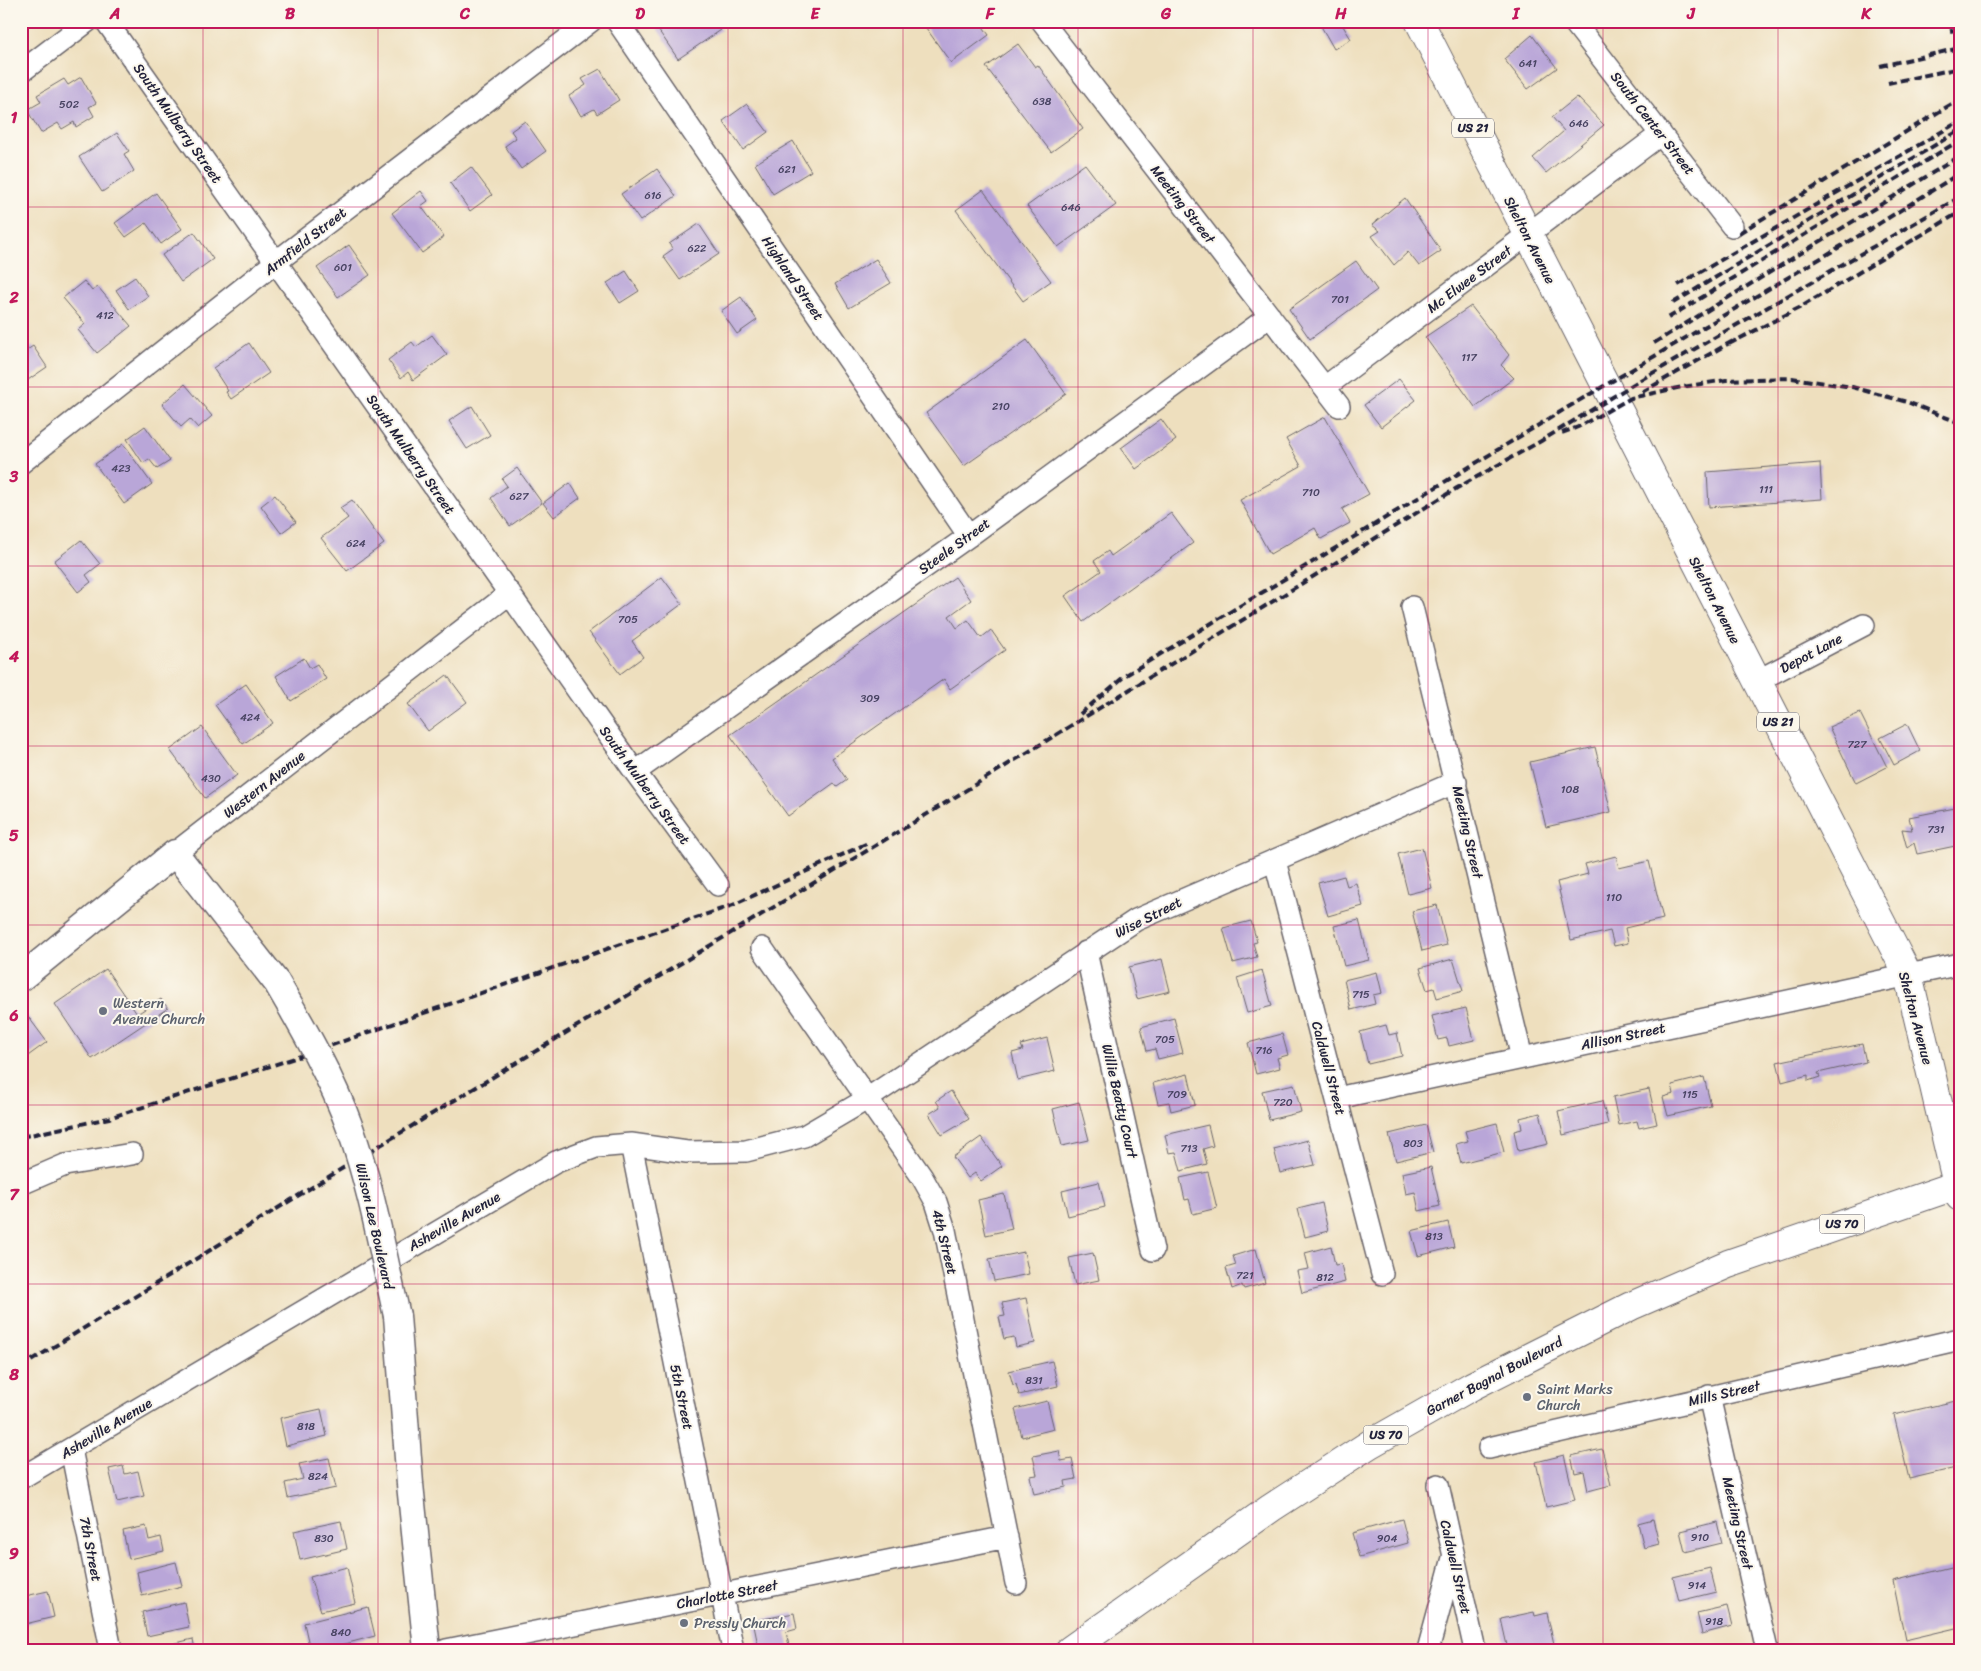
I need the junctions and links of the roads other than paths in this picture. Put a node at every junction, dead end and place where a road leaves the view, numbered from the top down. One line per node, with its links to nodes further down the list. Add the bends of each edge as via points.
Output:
1 (88, 21): 8 (street)
2 (106, 21): 12 (street, South Mulberry Street)
3 (591, 21): 12 (street, Armfield Street)
4 (617, 21): 17 (street, Highland Street)
5 (1042, 21): 13 (street, Meeting Street)
6 (1419, 21): 11 (main road, Shelton Avenue / US 21)
7 (1573, 21): 9 (street, South Center Street)
8 (21, 72)
9 (1661, 134): 10 (street, South Center Street); 11 (street, Mc Elwee Street)
10 (1732, 226)
11 (1528, 234): 14 (street, Mc Elwee Street); 21 (main road, Shelton Avenue / US 21)
12 (276, 262): 16 (street, Armfield Street); 18 (street, South Mulberry Street)
13 (1270, 316): 14 (street, Meeting Street); 17 (street, Steele Street)
14 (1325, 387): 15 (street, Meeting Street)
15 (1340, 406)
16 (21, 464)
17 (969, 536): 22 (street, Steele Street)
18 (510, 594): 22 (street, South Mulberry Street); 24 (street, Western Avenue)
19 (1412, 607): 23 (street, Meeting Street)
20 (1864, 625): 21 (street, Depot Lane)
21 (1757, 681): 30 (main road, Shelton Avenue / US 21)
22 (635, 772): 26 (street, South Mulberry Street)
23 (1456, 782): 25 (street, Wise Street); 32 (street, Meeting Street)
24 (176, 853): 31 (street, Western Avenue); 52 (street, Wilson Lee Boulevard, bridge, via 277,983 336,1094 350,1129 367,1183 397,1316 410,1484)
25 (1276, 861): 28 (street, Wise Street, via 1136,920); 33 (street, Caldwell Street)
26 (718, 886)
27 (762, 948): 34 (street, 4th Street)
28 (1086, 952): 34 (street, Wise Street); 39 (street, Willie Beatty Court)
29 (1960, 964): 30 (street, Allison Street)
30 (1908, 975): 32 (street, Allison Street); 38 (main road, Shelton Avenue / US 21)
31 (21, 978)
32 (1522, 1058): 33 (street, Allison Street)
33 (1337, 1098): 40 (street, Caldwell Street)
34 (867, 1099): 35 (street, Asheville Avenue, via 804,1136 746,1151 687,1152); 47 (street, 4th Street, via 922,1177 936,1202 945,1230)
35 (631, 1144): 44 (street, Asheville Avenue, via 596,1147 556,1162); 50 (street, 5th Street)
36 (132, 1154): 37 (street, via 65,1165)
37 (21, 1184)
38 (1959, 1189): 55 (main road, Garner Bagnal Boulevard / US 70, via 1728,1264 1631,1306 1472,1386 1370,1444 1280,1503)
39 (1153, 1250)
40 (1382, 1274)
41 (1960, 1338): 42 (street, Mills Street)
42 (1709, 1396): 43 (street, Mills Street); 58 (street, Meeting Street)
43 (1488, 1448)
44 (70, 1449): 45 (street, Asheville Avenue); 51 (street, 7th Street)
45 (21, 1478)
46 (1438, 1485): 48 (street, Caldwell Street)
47 (1007, 1537): 49 (street, 4th Street); 50 (street, Charlotte Street)
48 (1454, 1555): 56 (street); 57 (street, Caldwell Street)
49 (1016, 1583)
50 (722, 1594): 53 (street, Charlotte Street); 54 (street, 5th Street)
51 (111, 1650)
52 (428, 1650)
53 (446, 1650)
54 (734, 1650)
55 (1070, 1650)
56 (1428, 1650)
57 (1475, 1650)
58 (1767, 1650)

